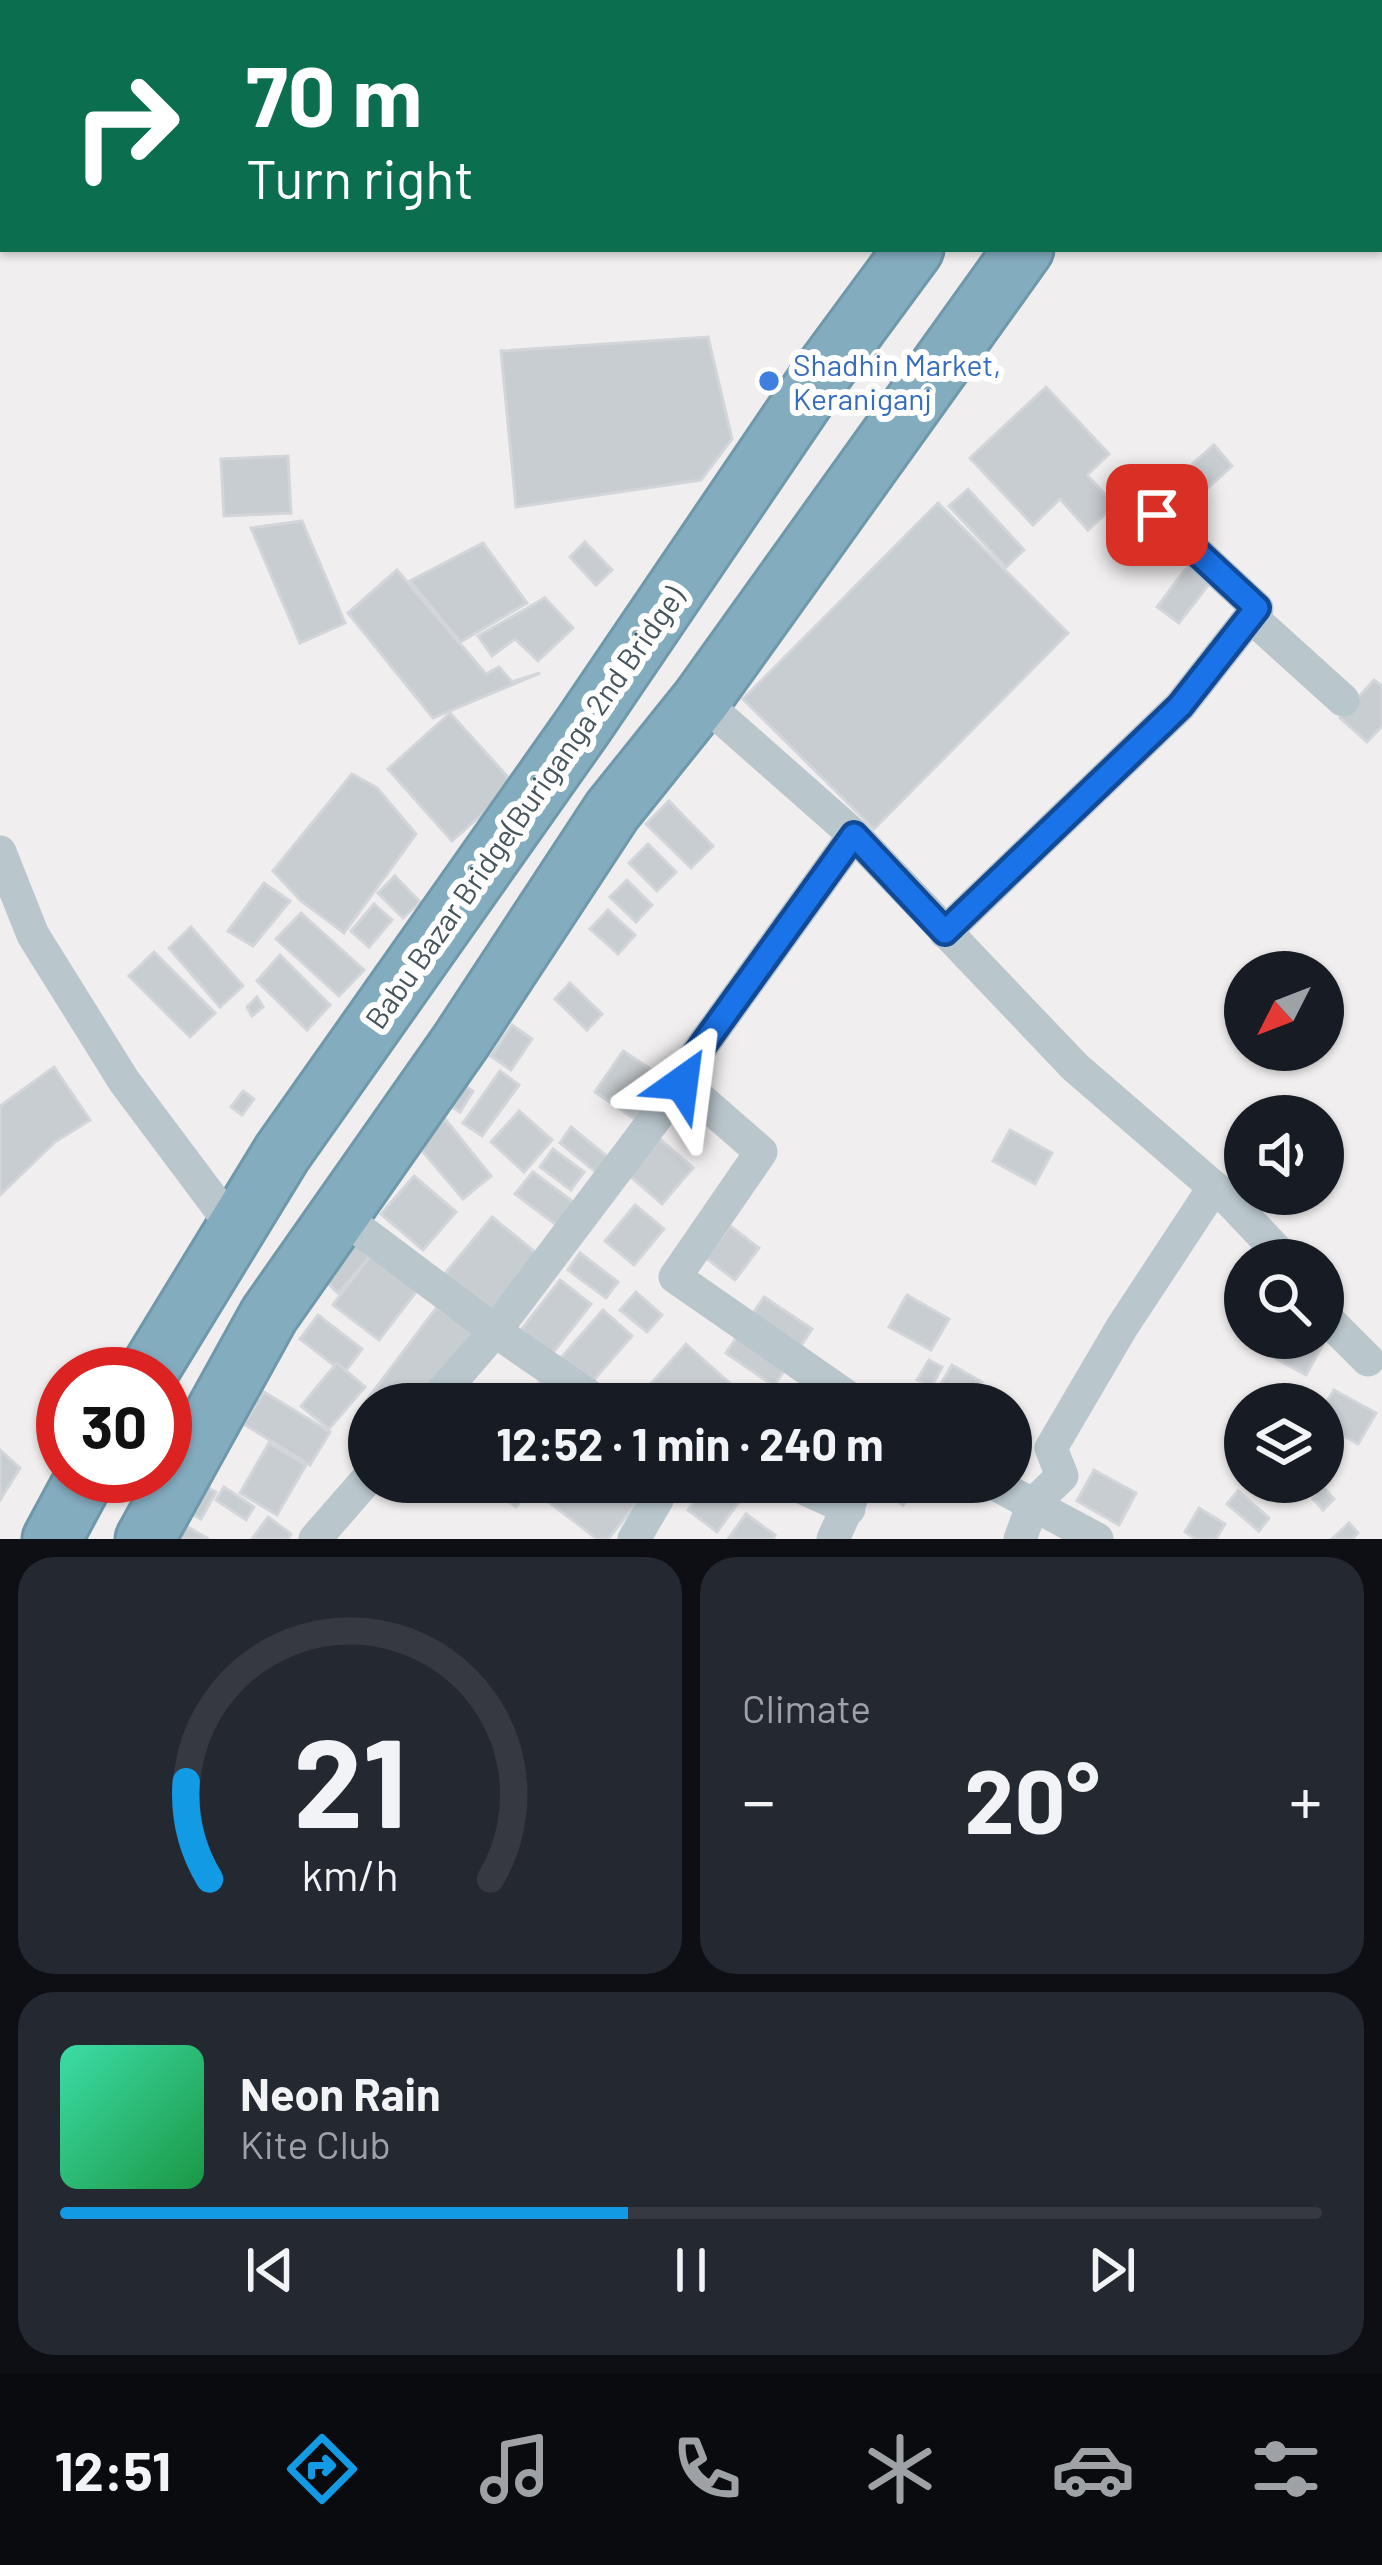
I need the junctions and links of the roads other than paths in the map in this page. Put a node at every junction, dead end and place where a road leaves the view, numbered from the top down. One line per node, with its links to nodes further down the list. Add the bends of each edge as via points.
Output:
1 (912, 252): 13 (highway, Babu Bazar Bridge(Buriganga 2nd Bridge))
2 (1022, 252): 5 (highway)
3 (1157, 515): 4 (street, via 1257,608)
4 (1250, 616): 6 (street); 9 (street, via 1180,706)
5 (700, 700): 7 (street); 12 (highway, via 612,811)
6 (1343, 700)
7 (854, 835): 9 (street); 10 (street)
8 (0, 852): 13 (street, via 45,953 124,1082)
9 (945, 932): 11 (street, via 1075,1067)
10 (682, 1083): 15 (street); 21 (street, via 761,1152 675,1277)
11 (1214, 1187): 14 (street); 25 (street, via 1087,1385 1052,1448 1062,1476)
12 (339, 1214): 15 (street); 27 (highway, via 269,1315)
13 (234, 1228): 17 (highway, Babu Bazar Bridge(Buriganga 2nd Bridge))
14 (1265, 1239)
15 (495, 1331): 19 (street); 20 (street)
16 (1344, 1336): 18 (street)
17 (163, 1347)
18 (1368, 1360)
19 (450, 1383)
20 (571, 1383)
21 (828, 1383)
22 (348, 1501): 28 (street)
23 (71, 1503): 26 (highway)
24 (655, 1503): 29 (street)
25 (1033, 1504): 30 (street); 31 (street)
26 (52, 1539)
27 (145, 1539)
28 (315, 1539)
29 (634, 1539)
30 (1020, 1539)
31 (1096, 1539)

